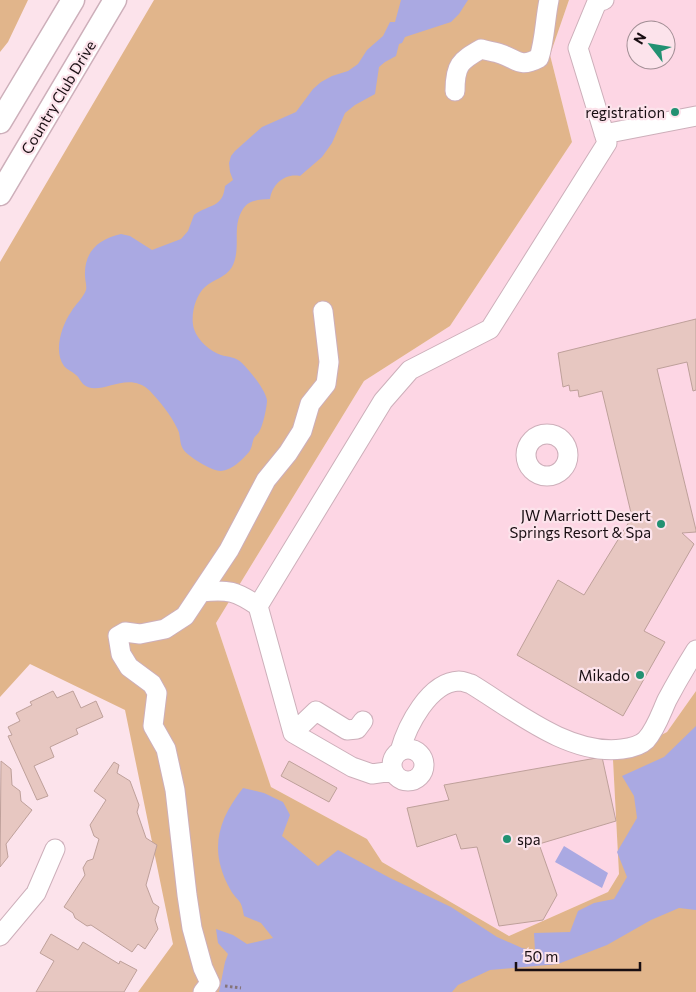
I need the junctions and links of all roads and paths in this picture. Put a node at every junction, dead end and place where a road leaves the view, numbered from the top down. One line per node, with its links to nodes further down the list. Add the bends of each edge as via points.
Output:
1 (73, 0): 7 (main road)
2 (115, 0): 9 (main road, Country Club Drive)
3 (549, 0): 5 (street, via 539,58 519,63 502,54 481,49 466,58 455,73)
4 (604, 0): 8 (street, via 597,2 578,48)
5 (455, 90)
6 (696, 116): 8 (street)
7 (0, 122)
8 (604, 134): 12 (street, via 607,143 490,329 410,370 383,401)
9 (0, 194)
10 (323, 311): 11 (street, via 329,362 326,384 310,404 302,432 266,480)
11 (201, 592): 12 (street, via 230,591); 20 (street, via 185,616 165,629 140,634 125,632 118,636 121,654 130,667 152,684 156,693 153,726 166,749 175,790 192,928 210,984)
12 (258, 606): 15 (street)
13 (692, 657): 16 (street, via 653,731 645,742 633,748 591,748 561,738 471,684 460,681 444,685 429,698 408,730)
14 (363, 721): 15 (street, via 357,729 347,730 316,711)
15 (293, 733): 17 (street, via 352,768 372,774)
16 (400, 751): 17 (street, via 393,760); 17 (street, via 416,751 424,759 424,770 418,779 408,782 399,779)
17 (393, 770)
18 (55, 849): 19 (street, via 36,893)
19 (0, 936)
20 (203, 992)

